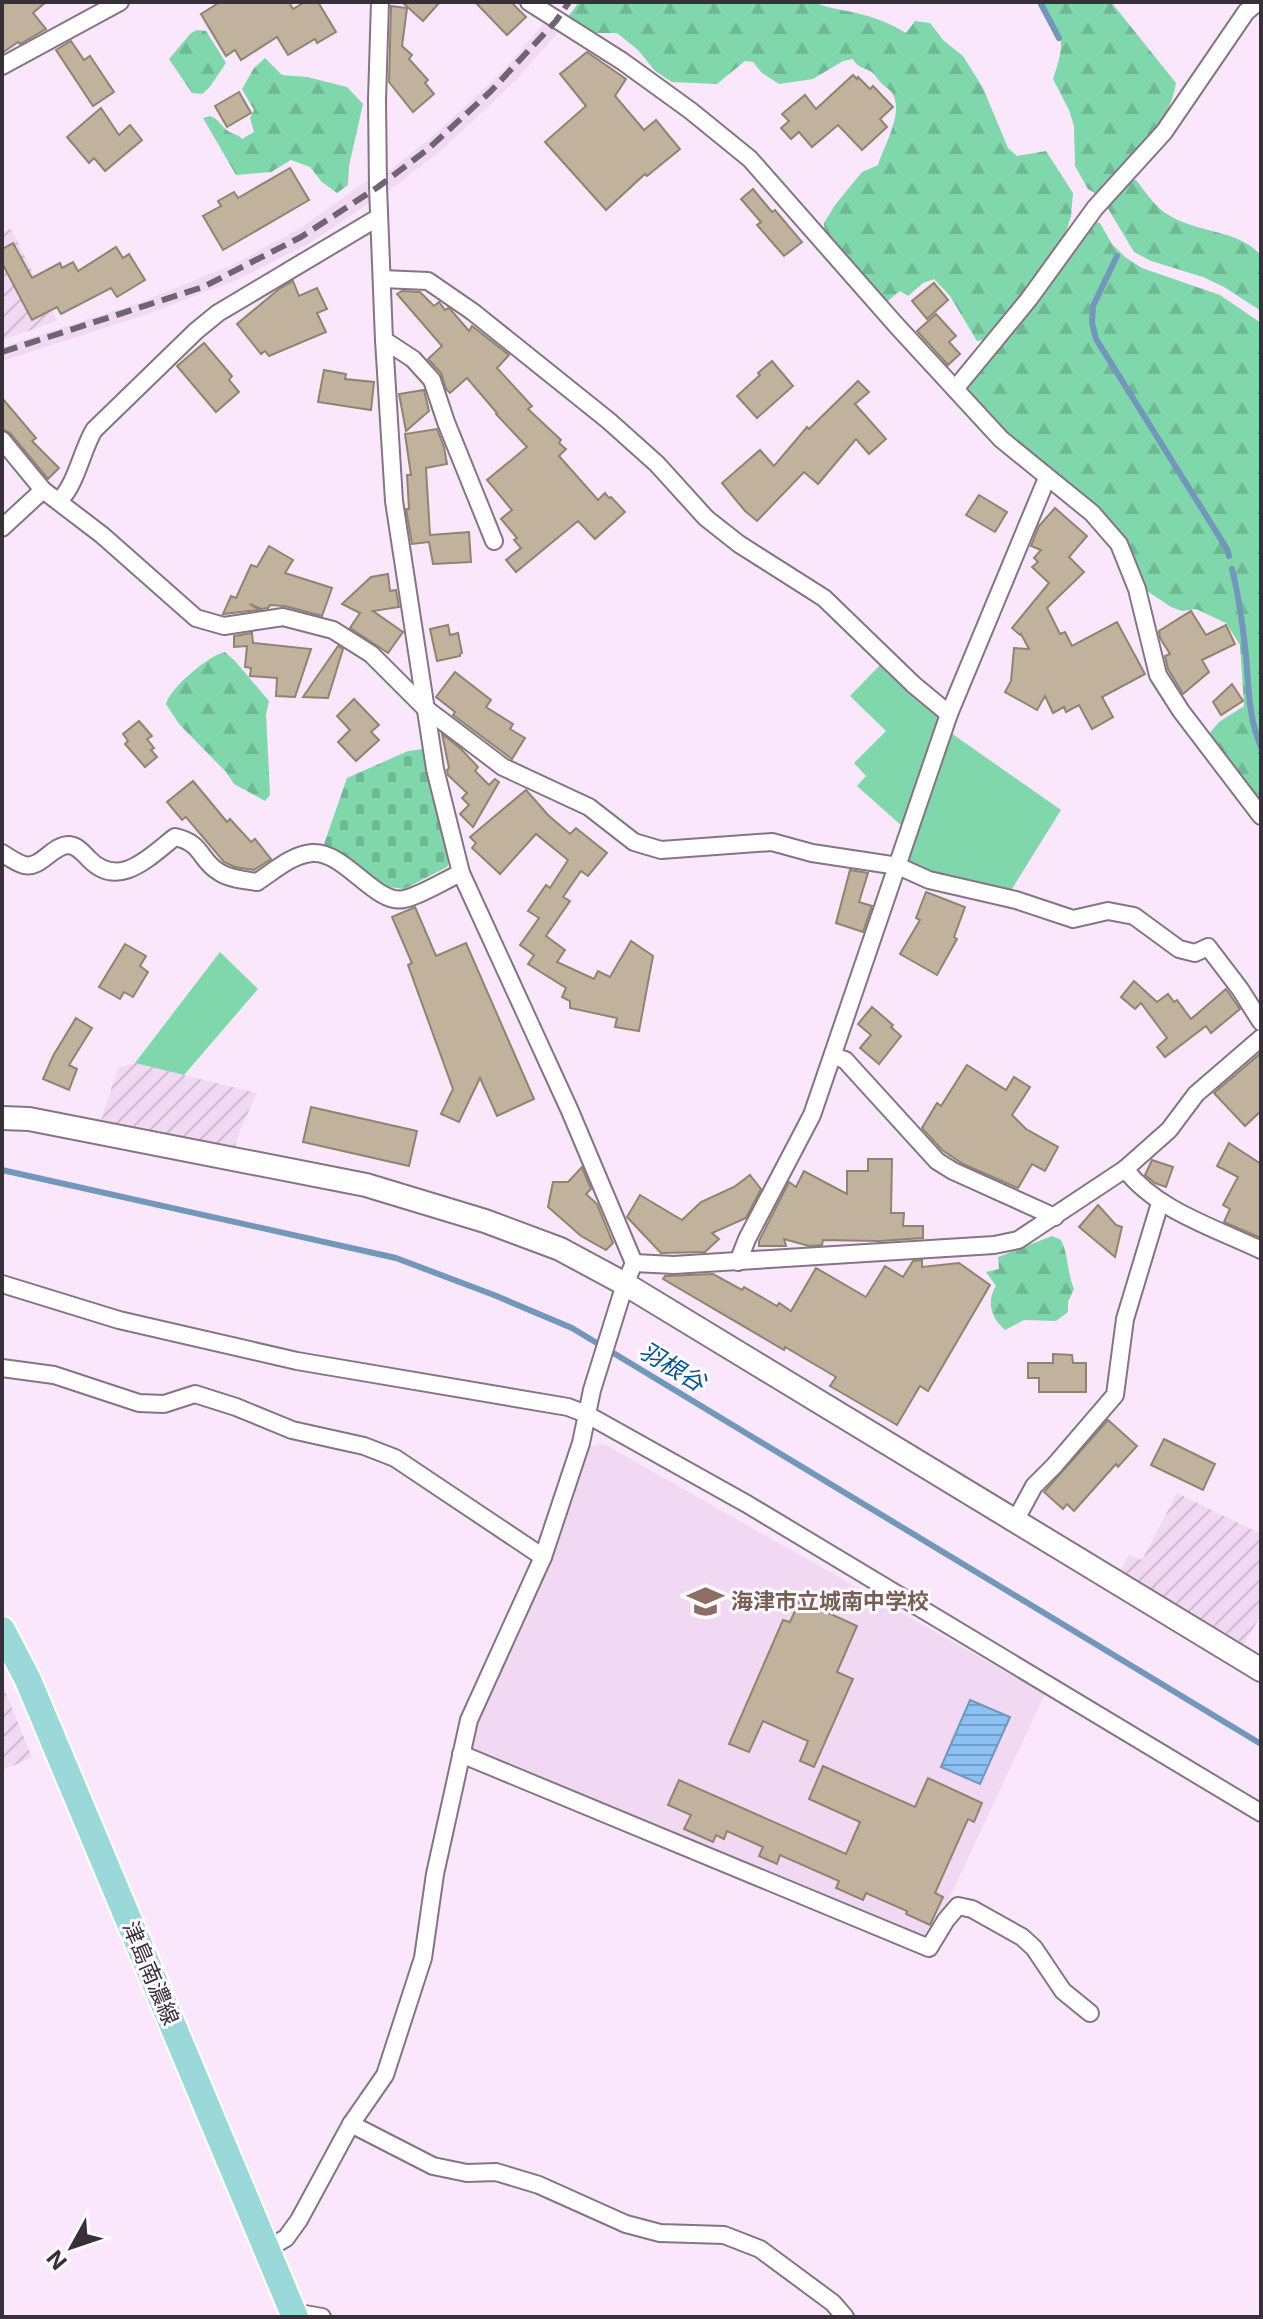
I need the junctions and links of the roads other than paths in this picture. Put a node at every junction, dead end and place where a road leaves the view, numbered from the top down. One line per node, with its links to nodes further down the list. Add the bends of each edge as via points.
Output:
1 (120, 2): 5 (street)
2 (380, 2): 6 (street)
3 (529, 2): 9 (street, via 622,61 750,159)
4 (1258, 2): 9 (street, via 1164,132 1095,208)
5 (2, 66)
6 (379, 217): 7 (street); 13 (street, via 196,331 94,430)
7 (382, 279): 8 (street); 17 (street, via 428,281 473,312 609,421 706,518 824,598)
8 (384, 340): 15 (street, via 432,380); 16 (street, via 394,501)
9 (955, 389): 11 (street)
10 (2, 440): 12 (street)
11 (1047, 478): 17 (street); 18 (street, via 1092,513 1119,544 1137,589 1158,675)
12 (43, 490): 13 (street); 14 (street)
13 (59, 501): 16 (street, via 196,618 224,626 283,617 333,630 371,654)
14 (2, 528)
15 (494, 541)
16 (425, 708): 20 (street, via 503,767 589,807 634,842 661,850 772,842); 21 (street)
17 (949, 714): 20 (street)
18 (1261, 816)
19 (2, 853): 21 (street, via 26,866 68,845 112,872 132,869 175,837 189,840 218,872 257,882 294,858 326,853 387,898 402,900)
20 (898, 866): 22 (street, via 929,880 1073,919 1108,911 1134,916 1179,949 1195,953 1208,947); 24 (street)
21 (461, 873): 31 (street, via 570,1111)
22 (1261, 1022)
23 (1261, 1038): 26 (street, via 1196,1094 1169,1130)
24 (833, 1056): 28 (street, via 845,1060 937,1161); 30 (street, via 812,1115)
25 (2, 1118): 31 (street, via 366,1185 485,1221 560,1249)
26 (1125, 1169): 27 (street); 28 (street)
27 (1160, 1203): 29 (street); 35 (street, via 1125,1319 1115,1395 1034,1486)
28 (1055, 1217): 30 (street, via 1018,1240 994,1245)
29 (1261, 1250)
30 (738, 1262): 31 (street, via 674,1265)
31 (626, 1282): 34 (street); 35 (street)
32 (2, 1284): 34 (street, via 119,1320 297,1361)
33 (2, 1368): 36 (street, via 54,1375 139,1403 164,1404 195,1394 292,1430 364,1446 395,1458)
34 (586, 1414): 36 (street); 40 (street, via 747,1504)
35 (1015, 1521): 38 (street)
36 (543, 1557): 39 (street, via 469,1720)
37 (2, 1630): 43 (main road, 津島南濃線, via 28,1680)
38 (1261, 1670)
39 (461, 1754): 41 (street, via 929,1948 958,1906 972,1909 1022,1937 1063,1991); 42 (street, via 423,1958 385,2075)
40 (1261, 1813)
41 (1090, 2013)
42 (351, 2124): 43 (street, via 299,2220 286,2238); 46 (street, via 433,2166 496,2172 626,2224 660,2233 724,2235 760,2249)
43 (267, 2249): 44 (main road, 津島南濃線)
44 (294, 2314): 45 (street)
45 (322, 2317)
46 (845, 2317)

